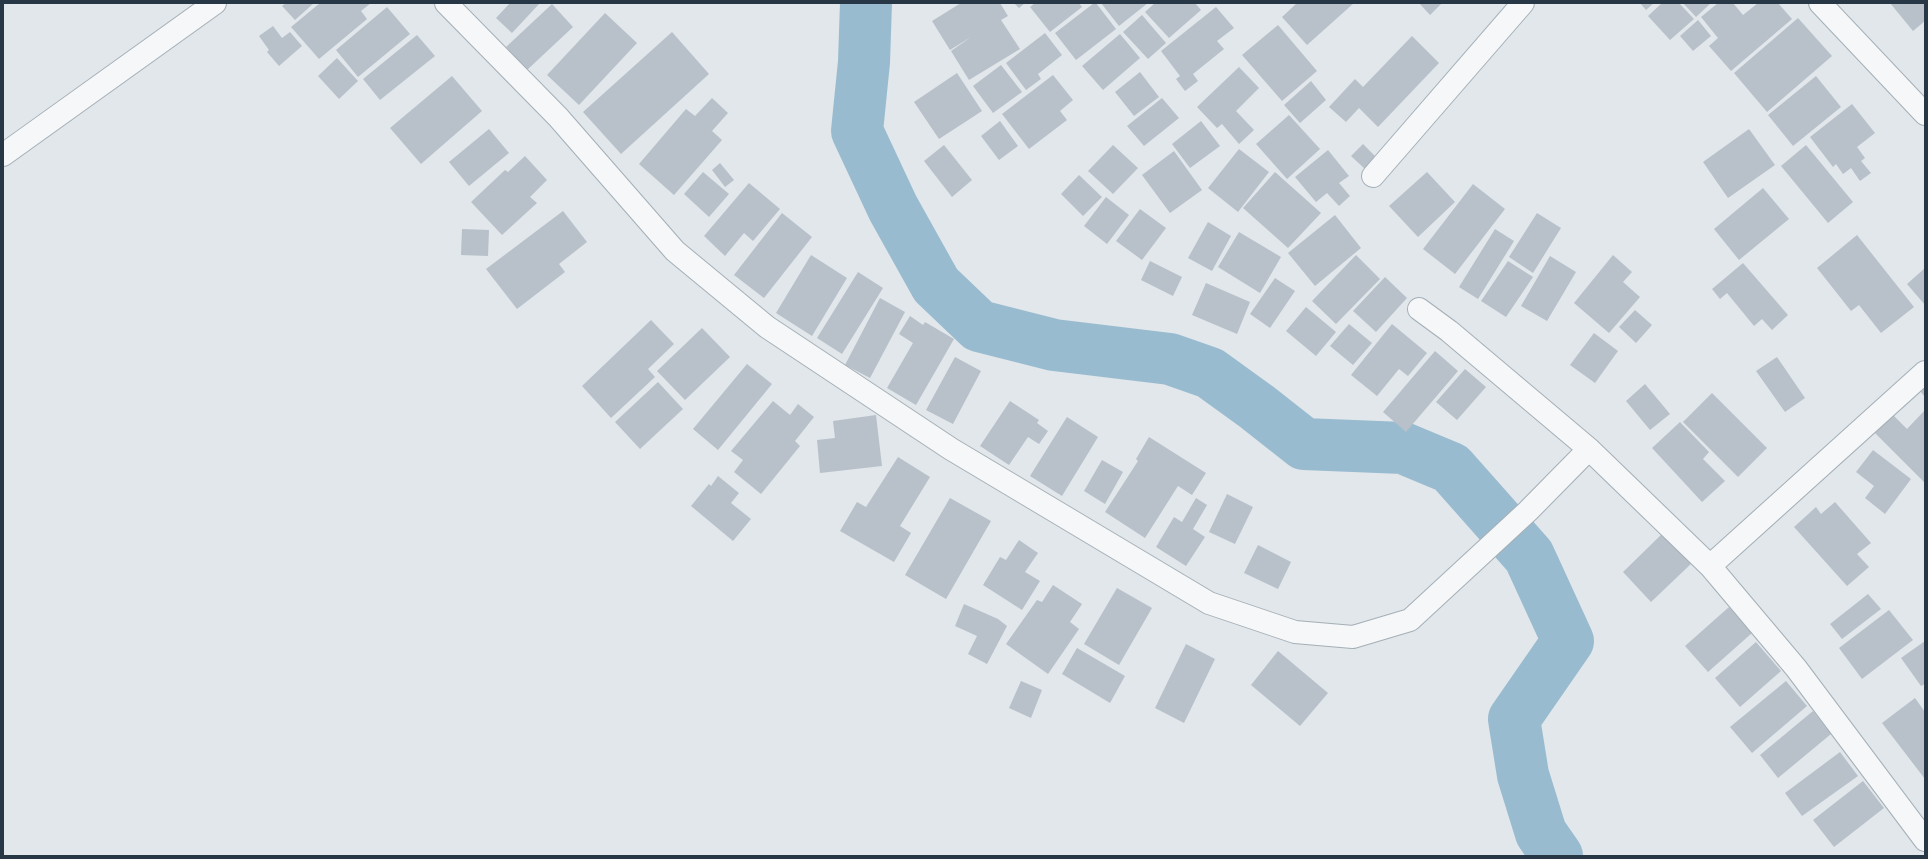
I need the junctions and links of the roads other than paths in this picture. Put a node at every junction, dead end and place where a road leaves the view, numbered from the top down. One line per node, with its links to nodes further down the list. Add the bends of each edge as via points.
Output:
1 (215, 3): 6 (street)
2 (446, 3): 10 (street, via 558,117 675,251 767,327 951,449 1209,602 1295,632 1353,637 1410,620 1528,511)
3 (1523, 3): 7 (street)
4 (1820, 3): 5 (street)
5 (1925, 114)
6 (3, 155)
7 (1373, 176)
8 (1419, 309): 10 (street, via 1449,331)
9 (1925, 372): 11 (street)
10 (1589, 449): 11 (street)
11 (1710, 566): 12 (street, via 1796,668)
12 (1925, 840)

